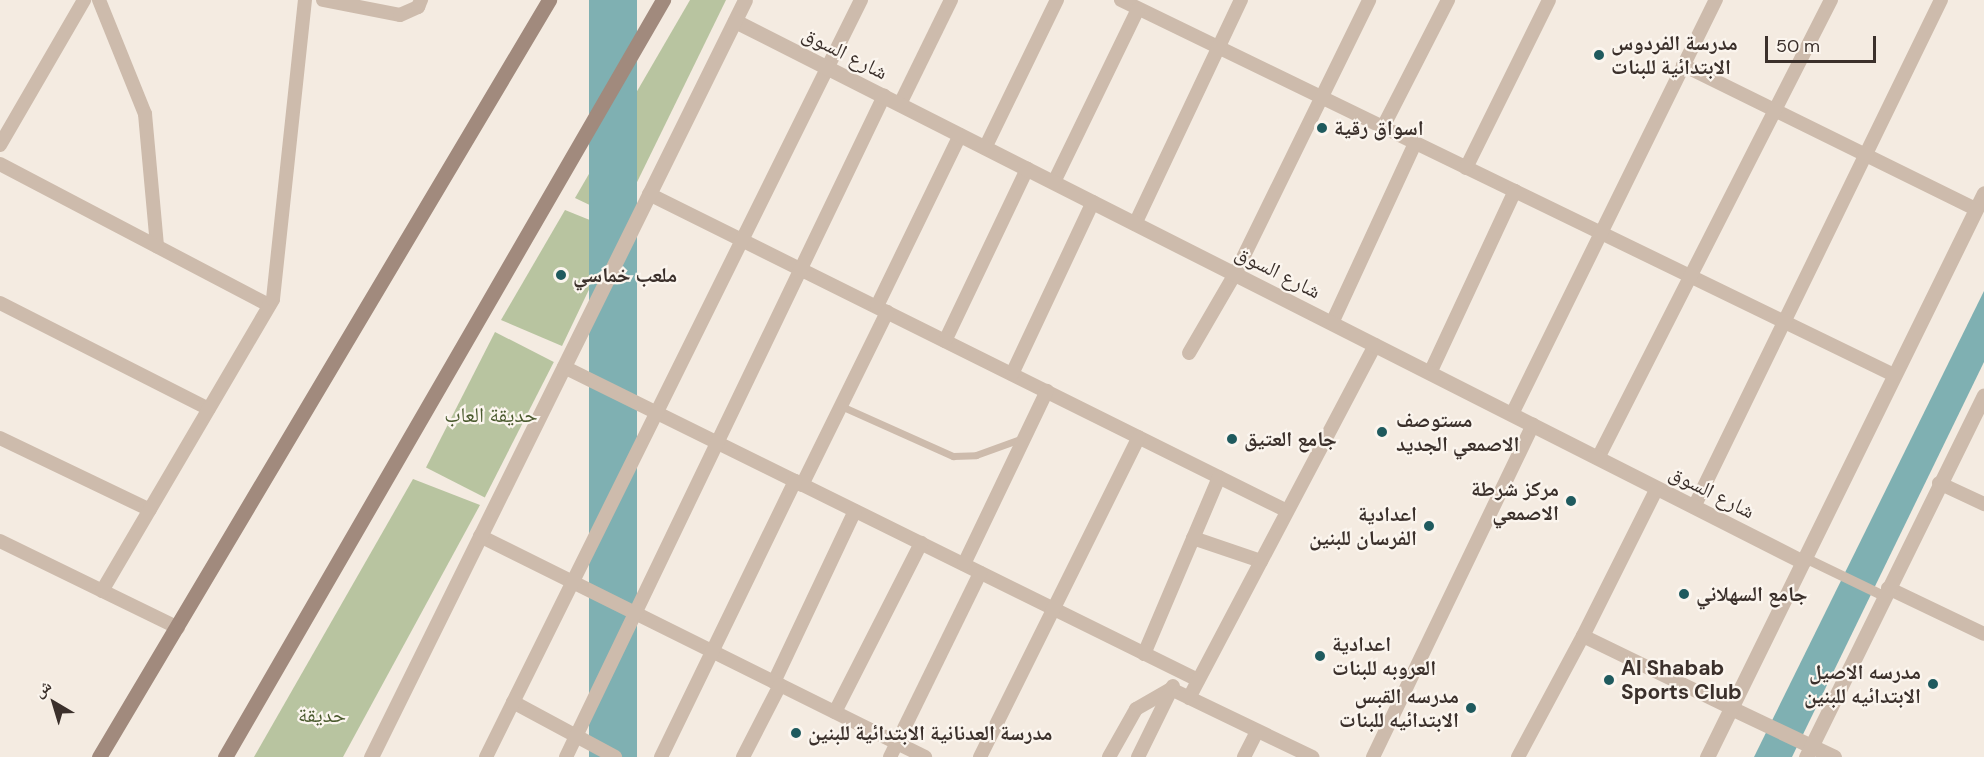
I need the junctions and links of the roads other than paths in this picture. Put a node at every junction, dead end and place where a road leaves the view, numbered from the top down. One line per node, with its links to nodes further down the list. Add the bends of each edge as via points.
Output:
1 (84, 0): 32 (street)
2 (99, 0): 47 (street, via 145,114)
3 (305, 0): 52 (street)
4 (323, 0): 5 (street, via 400,15 418,7)
5 (421, 0)
6 (549, 0): 97 (main road)
7 (663, 0): 115 (main road)
8 (745, 0): 21 (street)
9 (861, 0): 24 (street)
10 (951, 0): 27 (street)
11 (1057, 0): 33 (street)
12 (1121, 0): 20 (street)
13 (1241, 0): 22 (street)
14 (1369, 0): 26 (street)
15 (1448, 0): 29 (street)
16 (1549, 0): 36 (street)
17 (1716, 0): 23 (street)
18 (1831, 0): 28 (street)
19 (1941, 0): 34 (street)
20 (1138, 9): 22 (street); 38 (street)
21 (735, 21): 24 (street, شارع السوق); 41 (street)
22 (1218, 47): 26 (street); 44 (street)
23 (1683, 65): 28 (street); 45 (street)
24 (828, 68): 25 (street, شارع السوق); 46 (street)
25 (884, 96): 27 (street, شارع السوق); 48 (street)
26 (1321, 97): 29 (street); 49 (street)
27 (900, 104): 30 (street, شارع السوق)
28 (1774, 110): 34 (street); 50 (street)
29 (1383, 127): 31 (street)
30 (960, 135): 33 (street, شارع السوق); 53 (street)
31 (1415, 143): 36 (street); 55 (street)
32 (0, 145)
33 (986, 148): 37 (street, شارع السوق)
34 (1866, 155): 43 (street); 54 (street)
35 (0, 164): 47 (street)
36 (1466, 168): 39 (street)
37 (1027, 169): 38 (street, شارع السوق); 56 (street)
38 (1054, 182): 42 (street, شارع السوق)
39 (1515, 191): 45 (street); 60 (street)
40 (1984, 193): 43 (street)
41 (649, 194): 46 (street); 59 (street)
42 (1093, 202): 44 (street, شارع السوق); 61 (street)
43 (1976, 209): 62 (street)
44 (1136, 224): 49 (street, شارع السوق)
45 (1601, 233): 50 (street); 68 (street)
46 (742, 240): 48 (street); 67 (street)
47 (157, 246): 52 (street)
48 (801, 269): 53 (street); 73 (street)
49 (1235, 274): 55 (street, شارع السوق); 58 (street)
50 (1690, 276): 54 (street); 74 (street)
51 (0, 303): 66 (street)
52 (269, 306): 66 (street)
53 (882, 309): 56 (street); 65 (street)
54 (1784, 322): 62 (street); 80 (street)
55 (1332, 323): 57 (street, شارع السوق)
56 (945, 341): 61 (street)
57 (1375, 345): 60 (street, شارع السوق); 83 (street)
58 (1189, 353)
59 (564, 367): 67 (street); 84 (street)
60 (1430, 373): 68 (street, شارع السوق)
61 (1012, 374): 63 (street)
62 (1894, 375): 88 (street)
63 (1047, 391): 70 (street); 72 (street)
64 (1984, 395): 77 (street)
65 (841, 406): 72 (lane, via 953,456 976,455); 76 (street)
66 (208, 409): 81 (street)
67 (657, 413): 73 (street); 92 (street)
68 (1512, 414): 69 (street, شارع السوق)
69 (1533, 425): 74 (street, شارع السوق); 129 (street)
70 (1140, 437): 75 (street); 95 (street)
71 (0, 438): 81 (street)
72 (1024, 438): 90 (street)
73 (717, 443): 76 (street); 96 (street)
74 (1598, 458): 78 (street, شارع السوق)
75 (1219, 477): 83 (street); 85 (street)
76 (799, 483): 82 (street); 100 (street)
77 (1939, 483): 79 (street); 94 (street)
78 (1657, 488): 80 (street, شارع السوق); 99 (street)
79 (1984, 504)
80 (1694, 507): 88 (street, شارع السوق)
81 (150, 510): 93 (street)
82 (855, 511): 87 (street); 104 (street)
83 (1287, 511): 89 (street)
84 (480, 536): 92 (street); 116 (street)
85 (1193, 538): 89 (street); 101 (street)
86 (0, 541): 93 (street)
87 (921, 543): 90 (street); 109 (street)
88 (1804, 560): 94 (street); 108 (street)
89 (1261, 561): 103 (street)
90 (964, 564): 91 (street)
91 (981, 573): 95 (street); 112 (street)
92 (573, 582): 96 (street); 107 (street)
93 (102, 591): 97 (street)
94 (1886, 592): 98 (street); 113 (street)
95 (1054, 609): 101 (street); 124 (street)
96 (635, 613): 100 (street); 111 (street)
97 (178, 628): 114 (main road)
98 (1984, 634)
99 (1583, 636): 108 (street); 130 (street)
100 (711, 651): 104 (street); 120 (street)
101 (1144, 654): 102 (street)
102 (1180, 672): 103 (street); 105 (street)
103 (1198, 680): 106 (street)
104 (777, 684): 109 (street); 121 (street)
105 (1171, 689): 106 (street); 125 (street, via 1136,709); 126 (street)
106 (1188, 698): 110 (street)
107 (513, 702): 111 (street); 117 (street)
108 (1731, 708): 113 (street); 131 (street)
109 (835, 712): 112 (street)
110 (1257, 730): 127 (street); 128 (street)
111 (576, 736): 118 (street); 119 (street)
112 (897, 743): 122 (street); 123 (street)
113 (1809, 752): 132 (street)
114 (99, 757)
115 (225, 757)
116 (371, 757)
117 (486, 757)
118 (566, 757)
119 (615, 757)
120 (661, 757)
121 (743, 757)
122 (890, 757)
123 (926, 757)
124 (980, 757)
125 (1109, 757)
126 (1138, 757)
127 (1244, 757)
128 (1312, 757)
129 (1373, 757)
130 (1518, 757)
131 (1707, 757)
132 (1834, 757)

